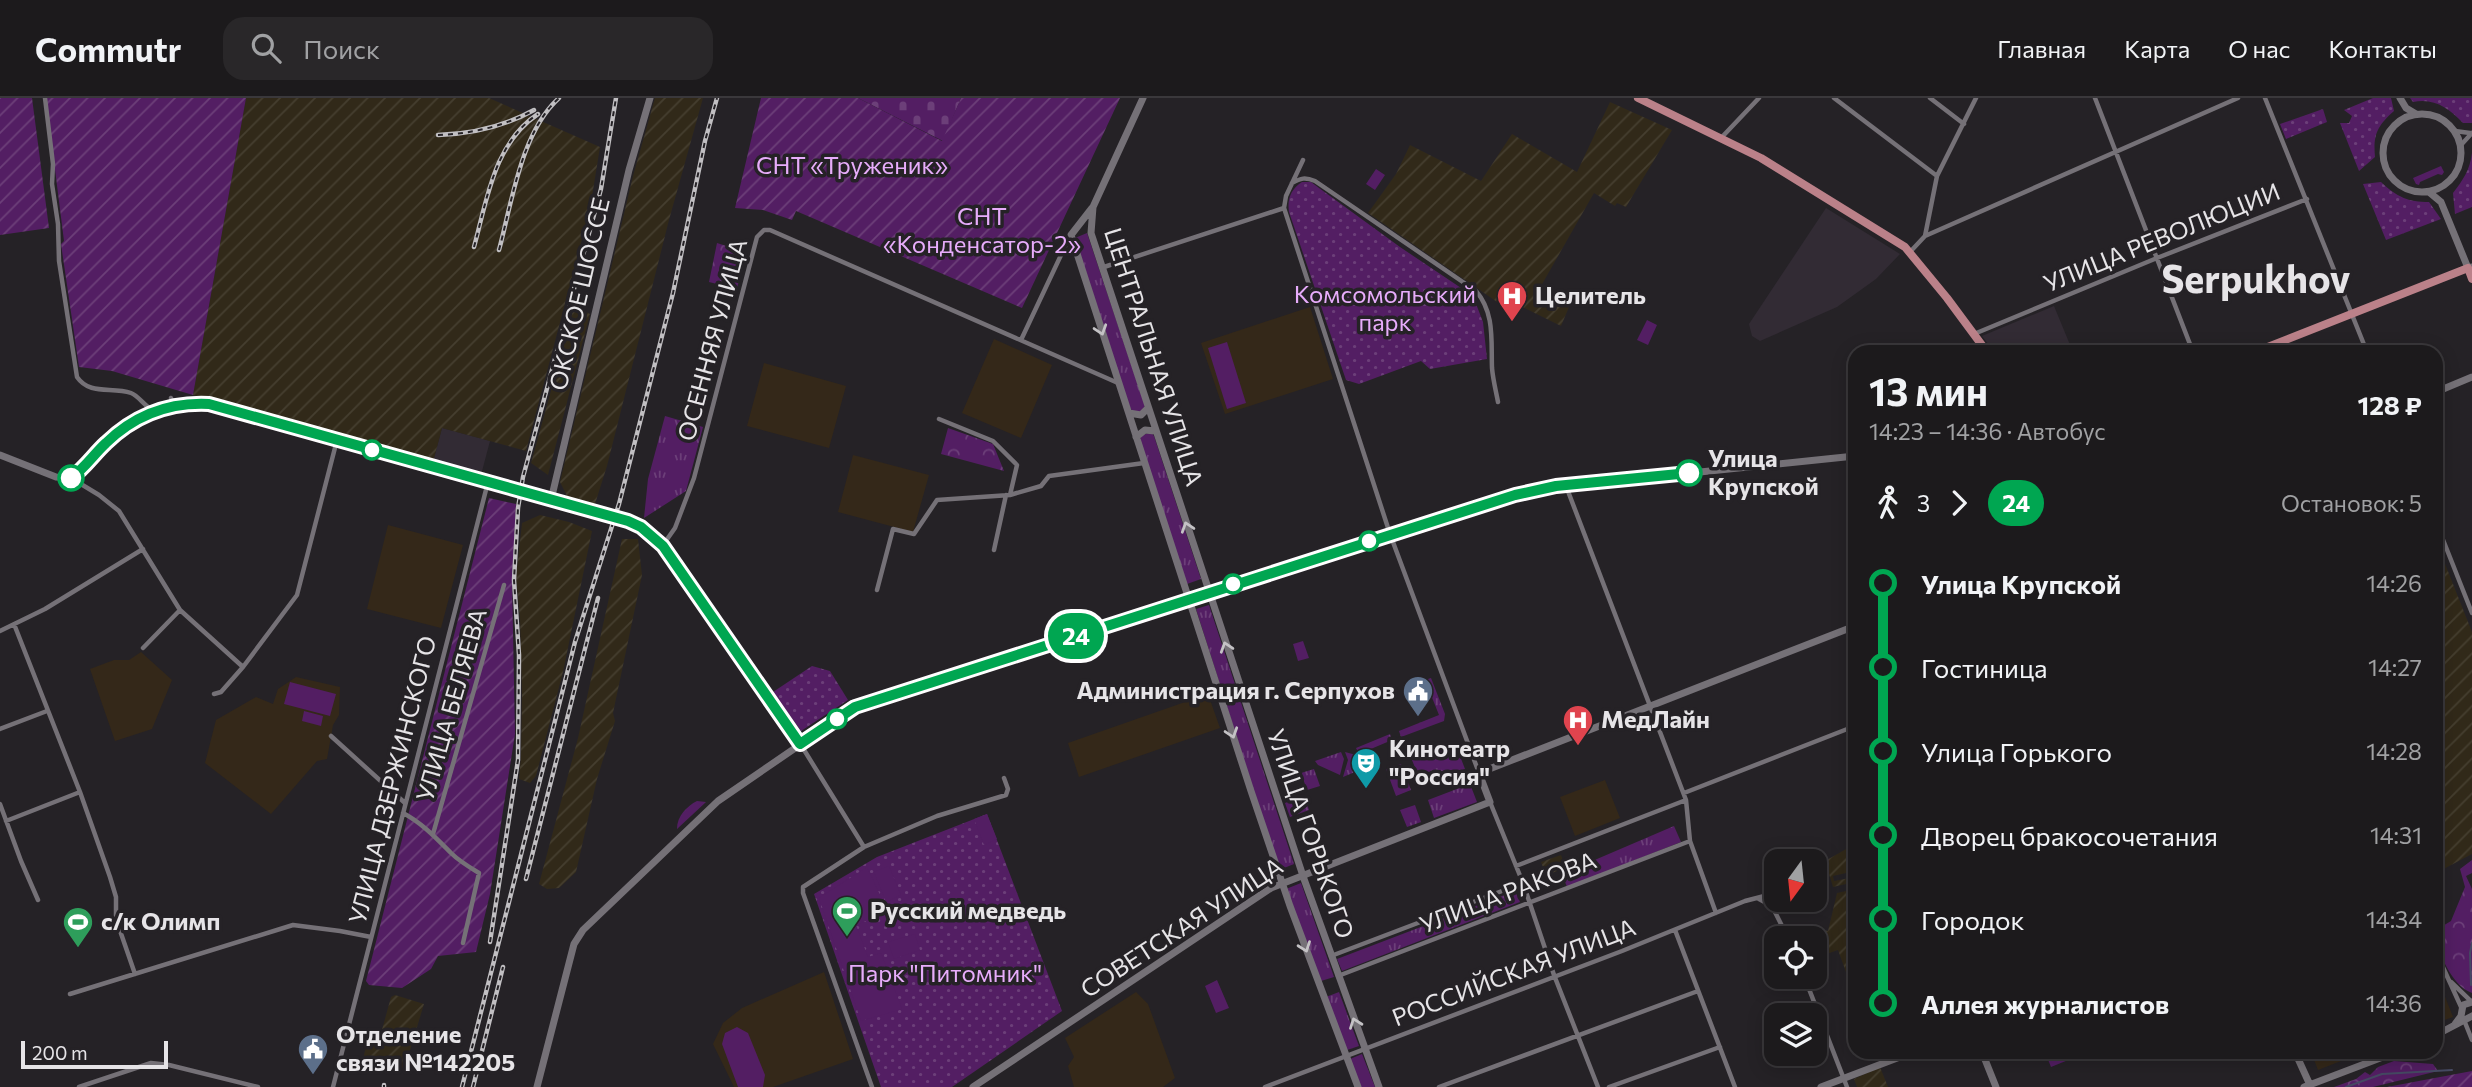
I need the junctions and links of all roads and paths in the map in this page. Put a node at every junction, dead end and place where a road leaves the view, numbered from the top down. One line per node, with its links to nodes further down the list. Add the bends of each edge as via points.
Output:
1 (45, 98): 50 (street, via 59,261 77,377 93,389 132,393)
2 (650, 98): 63 (street, ОКСКОЕ ШОССЕ)
3 (1143, 98): 28 (street, ЦЕНТРАЛЬНАЯ УЛИЦА)
4 (1638, 98): 18 (main road)
5 (1759, 98): 18 (street)
6 (1834, 98): 22 (street)
7 (1930, 98): 15 (street)
8 (1976, 98): 15 (street)
9 (2095, 98): 20 (street)
10 (2238, 98): 20 (street)
11 (2265, 98): 26 (street)
12 (2401, 101): 13 (street); 14 (street)
13 (2416, 114): 14 (street); 16 (street, via 2441,118)
14 (2400, 120): 25 (street, via 2385,140 2385,167 2404,189)
15 (1964, 124): 22 (street)
16 (2455, 131): 17 (street); 19 (street)
17 (2472, 133): 19 (street)
18 (1722, 137): 33 (main road, via 1817,191)
19 (2461, 145): 24 (street, via 2459,169)
20 (2116, 153): 32 (street); 34 (street)
21 (1303, 160): 23 (street)
22 (1937, 176): 32 (street)
23 (1292, 183): 29 (street); 48 (street, via 1307,177 1315,181 1476,291 1490,322)
24 (2443, 187): 25 (street); 27 (street)
25 (2429, 192): 27 (street)
26 (2307, 199): 34 (street, УЛИЦА РЕВОЛЮЦИИ); 38 (street)
27 (2441, 202): 36 (street)
28 (1093, 207): 30 (street); 31 (street, ЦЕНТРАЛЬНАЯ УЛИЦА)
29 (1284, 208): 35 (street); 64 (street)
30 (1073, 232): 31 (street, via 1083,227); 40 (street); 46 (street, ЦЕНТРАЛЬНАЯ УЛИЦА, one-way to 46)
31 (1091, 233): 35 (street, ЦЕНТРАЛЬНАЯ УЛИЦА)
32 (1925, 236): 33 (street)
33 (1910, 252): 39 (main road)
34 (2157, 258): 39 (street, УЛИЦА РЕВОЛЮЦИИ); 42 (street)
35 (1104, 267): 49 (street, ЦЕНТРАЛЬНАЯ УЛИЦА)
36 (2470, 267): 37 (main road); 38 (main road)
37 (2472, 279)
38 (2352, 313): 43 (main road); 44 (street)
39 (1975, 334): 41 (main road)
40 (1021, 340): 46 (street, ОСЕННЯЯ УЛИЦА); 66 (street, ОСЕННЯЯ УЛИЦА, via 765,230 757,237 694,478)
41 (1982, 345)
42 (2190, 345)
43 (2272, 345)
44 (2364, 345)
45 (2472, 377): 47 (street)
46 (1119, 384): 51 (street, ЦЕНТРАЛЬНАЯ УЛИЦА)
47 (2443, 389)
48 (1498, 402)
49 (1148, 408): 51 (street, via 1141,415); 53 (street, ЦЕНТРАЛЬНАЯ УЛИЦА)
50 (154, 411): 55 (street, via 172,401 209,404); 59 (street, via 116,433)
51 (1129, 412): 54 (street, ЦЕНТРАЛЬНАЯ УЛИЦА)
52 (939, 419): 62 (street, via 993,441 1010,457 1017,465)
53 (1155, 430): 54 (street, via 1145,429); 73 (street, ЦЕНТРАЛЬНАЯ УЛИЦА, one-way to 53)
54 (1136, 437): 58 (street, ЦЕНТРАЛЬНАЯ УЛИЦА)
55 (337, 440): 60 (street); 81 (street, via 298,595)
56 (0, 455): 59 (street, via 56,477)
57 (1848, 457): 61 (street)
58 (1145, 463): 62 (street, via 1049,476 1041,486); 74 (street, ЦЕНТРАЛЬНАЯ УЛИЦА)
59 (71, 478): 67 (street, via 119,510)
60 (488, 482): 63 (street); 95 (street, УЛИЦА ДЗЕРЖИНСКОГО)
61 (1565, 485): 64 (street, via 1515,495); 83 (street)
62 (1008, 495): 68 (street); 71 (street, via 937,500 914,534 893,529)
63 (551, 500): 66 (street, via 628,521)
64 (1390, 534): 73 (street); 89 (street)
65 (2443, 540): 72 (street)
66 (663, 546): 88 (street)
67 (144, 549): 75 (street); 77 (street)
68 (994, 550)
69 (503, 585): 99 (street, УЛИЦА БЕЛЯЕВА)
70 (2472, 587): 72 (street)
71 (877, 590)
72 (2463, 591): 76 (street)
73 (1208, 592): 74 (street); 103 (street, УЛИЦА ГОРЬКОГО, one-way to 73)
74 (1189, 598): 88 (street, via 855,707); 104 (street, УЛИЦА ГОРЬКОГО, one-way to 104)
75 (180, 610): 80 (street); 81 (street)
76 (2472, 614)
77 (14, 624): 79 (street); 84 (street)
78 (1848, 629): 83 (street)
79 (0, 631)
80 (143, 648)
81 (243, 667): 82 (street)
82 (214, 694)
83 (1650, 704): 89 (street); 92 (street)
84 (47, 711): 85 (street); 91 (street)
85 (0, 729)
86 (1848, 729): 92 (street)
87 (331, 736): 95 (street)
88 (800, 744): 101 (street); 142 (street, via 718,801 579,936)
89 (1479, 773): 94 (street)
90 (1004, 778): 101 (street, via 1006,795 937,816)
91 (79, 792): 98 (street); 117 (street, via 116,897 116,919)
92 (1684, 793): 93 (street)
93 (1686, 800): 100 (street); 102 (street, УЛИЦА РАКОВА)
94 (1490, 802): 102 (street); 103 (street, СОВЕТСКАЯ УЛИЦА)
95 (405, 803): 97 (street, УЛИЦА ДЗЕРЖИНСКОГО)
96 (0, 804): 98 (street)
97 (403, 813): 99 (street); 113 (street, УЛИЦА ДЗЕРЖИНСКОГО)
98 (6, 821): 108 (street)
99 (433, 834): 114 (street, via 480,875)
100 (1690, 841): 109 (street, УЛИЦА РАКОВА); 110 (street)
101 (864, 847): 143 (street, via 807,883 803,893)
102 (1516, 866): 105 (street)
103 (1303, 874): 104 (street, СОВЕТСКАЯ УЛИЦА); 115 (street, УЛИЦА ГОРЬКОГО)
104 (1282, 883): 131 (street, УЛИЦА ГОРЬКОГО, one-way to 131); 144 (street, СОВЕТСКАЯ УЛИЦА)
105 (1523, 883): 109 (street); 115 (street, УЛИЦА РАКОВА)
106 (1764, 896): 107 (street, РОССИЙСКАЯ УЛИЦА)
107 (1754, 898): 110 (street, РОССИЙСКАЯ УЛИЦА); 111 (street, via 1772,906)
108 (38, 900)
109 (1530, 903): 118 (street); 120 (street, УЛИЦА РАКОВА)
110 (1716, 913): 112 (street, РОССИЙСКАЯ УЛИЦА)
111 (1782, 926)
112 (1675, 930): 118 (street, РОССИЙСКАЯ УЛИЦА); 122 (street)
113 (371, 937): 117 (street, via 293,925); 141 (street, УЛИЦА ДЗЕРЖИНСКОГО)
114 (463, 943)
115 (1330, 956): 120 (street, УЛИЦА ГОРЬКОГО)
116 (2443, 969): 119 (street)
117 (135, 974): 123 (street)
118 (1554, 975): 127 (street); 130 (street, РОССИЙСКАЯ УЛИЦА)
119 (2446, 976): 124 (street); 125 (street)
120 (1338, 977): 130 (street, УЛИЦА ГОРЬКОГО, one-way to 120)
121 (1809, 989): 136 (street)
122 (1698, 991): 127 (street); 129 (street)
123 (70, 994)
124 (2472, 1002): 125 (street, via 2465,1003)
125 (2467, 1016): 126 (street); 128 (street)
126 (2443, 1032)
127 (1578, 1034): 148 (street); 149 (street)
128 (2472, 1040)
129 (1720, 1047): 150 (street); 151 (street)
130 (1365, 1049): 131 (street, РОССИЙСКАЯ УЛИЦА); 147 (street, УЛИЦА ГОРЬКОГО)
131 (1346, 1056): 145 (street, РОССИЙСКАЯ УЛИЦА); 146 (street, УЛИЦА ГОРЬКОГО)
132 (1894, 1059): 136 (street)
133 (1985, 1059): 154 (street)
134 (2297, 1059): 138 (street)
135 (2378, 1059): 138 (street)
136 (1844, 1078): 152 (street); 153 (street)
137 (96, 1084): 139 (street); 140 (street, via 150,1063)
138 (2307, 1086)
139 (79, 1087)
140 (258, 1087)
141 (333, 1087)
142 (537, 1087)
143 (872, 1087)
144 (973, 1087)
145 (1265, 1087)
146 (1357, 1087)
147 (1379, 1087)
148 (1439, 1087)
149 (1598, 1087)
150 (1609, 1087)
151 (1735, 1087)
152 (1821, 1087)
153 (1847, 1087)
154 (1996, 1087)

